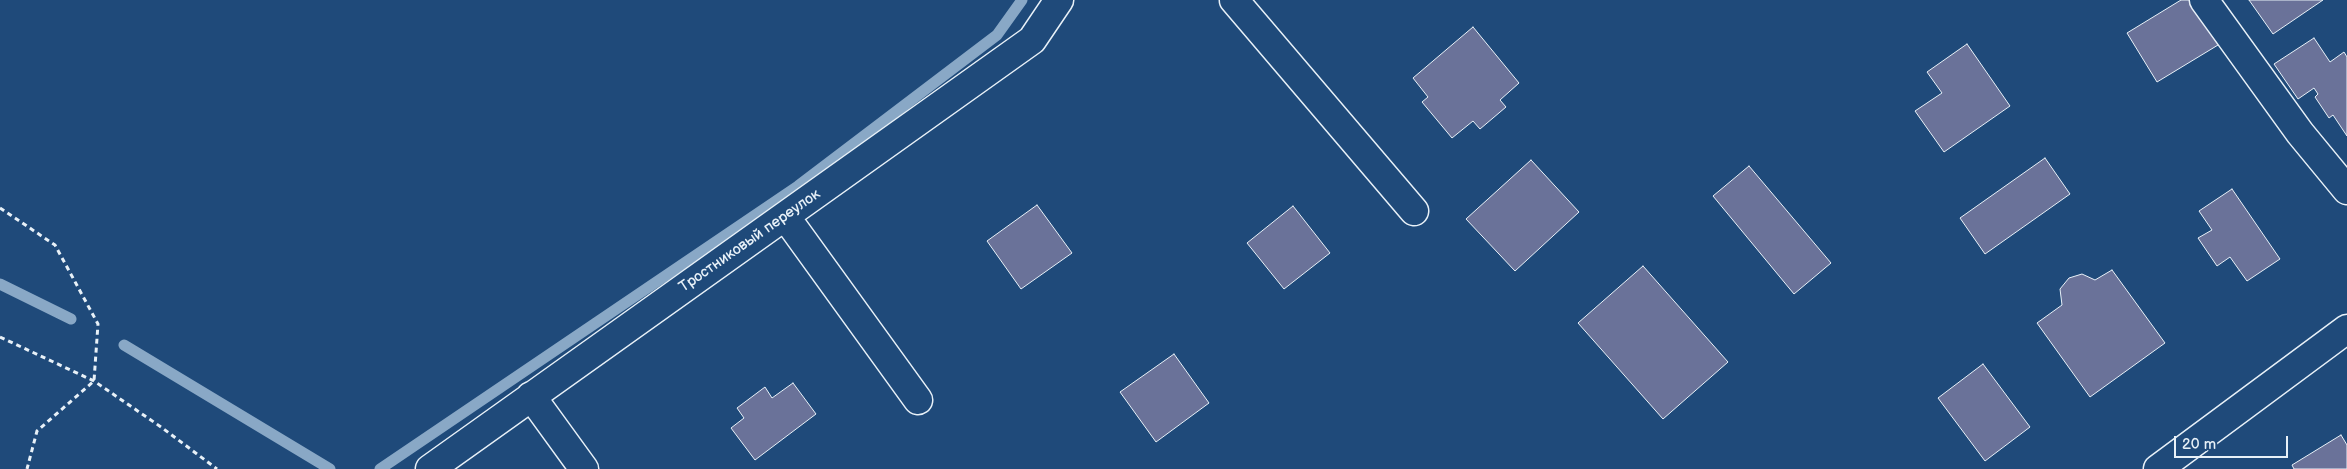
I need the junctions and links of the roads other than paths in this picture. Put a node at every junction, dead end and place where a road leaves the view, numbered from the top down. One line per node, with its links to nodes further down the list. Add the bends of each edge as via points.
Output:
1 (1059, 0): 6 (street, Тростниковый переулок, via 1032,40)
2 (1234, 0): 5 (street)
3 (2204, 0): 4 (street, via 2300,133)
4 (2347, 190)
5 (1414, 211)
6 (785, 216): 8 (street, Тростниковый переулок); 9 (street)
7 (2347, 329): 12 (street)
8 (531, 396): 10 (street, Тростниковый переулок); 11 (street)
9 (918, 400)
10 (430, 469)
11 (584, 469)
12 (2158, 469)

